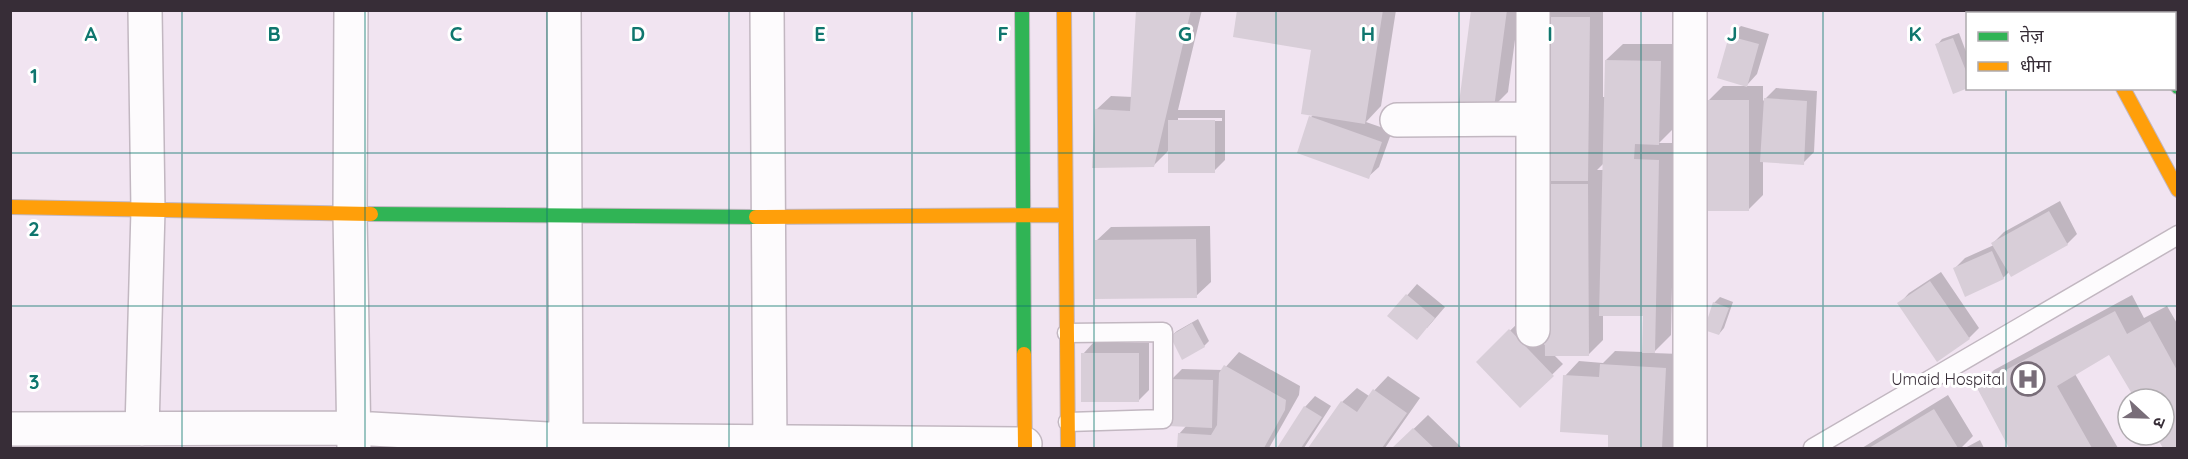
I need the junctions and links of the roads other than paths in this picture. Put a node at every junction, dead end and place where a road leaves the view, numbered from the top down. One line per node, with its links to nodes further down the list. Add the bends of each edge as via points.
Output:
1 (145, 10): 14 (street)
2 (351, 10): 15 (street)
3 (564, 10): 17 (street)
4 (767, 10): 18 (street)
5 (1022, 10): 19 (street)
6 (1064, 10): 16 (street)
7 (1533, 10): 10 (street)
8 (1690, 10): 31 (street)
9 (2124, 90): 12 (street)
10 (1533, 119): 11 (street); 21 (street)
11 (1397, 120)
12 (2178, 190)
13 (10, 207): 14 (street)
14 (148, 210): 15 (street); 25 (street)
15 (350, 214): 17 (street); 26 (street)
16 (1064, 215): 19 (street); 22 (street)
17 (564, 216): 18 (street); 27 (street)
18 (769, 217): 19 (street); 28 (street)
19 (1025, 217): 29 (street)
20 (2178, 235): 32 (lane)
21 (1533, 330)
22 (1067, 333): 23 (street); 23 (lane, via 1163,332 1163,419)
23 (1068, 422): 30 (street)
24 (10, 429): 25 (street)
25 (142, 429): 26 (street)
26 (354, 438): 27 (street)
27 (566, 444): 28 (street)
28 (770, 445): 29 (street)
29 (1025, 446)
30 (1068, 448)
31 (1690, 448)
32 (1813, 448)

